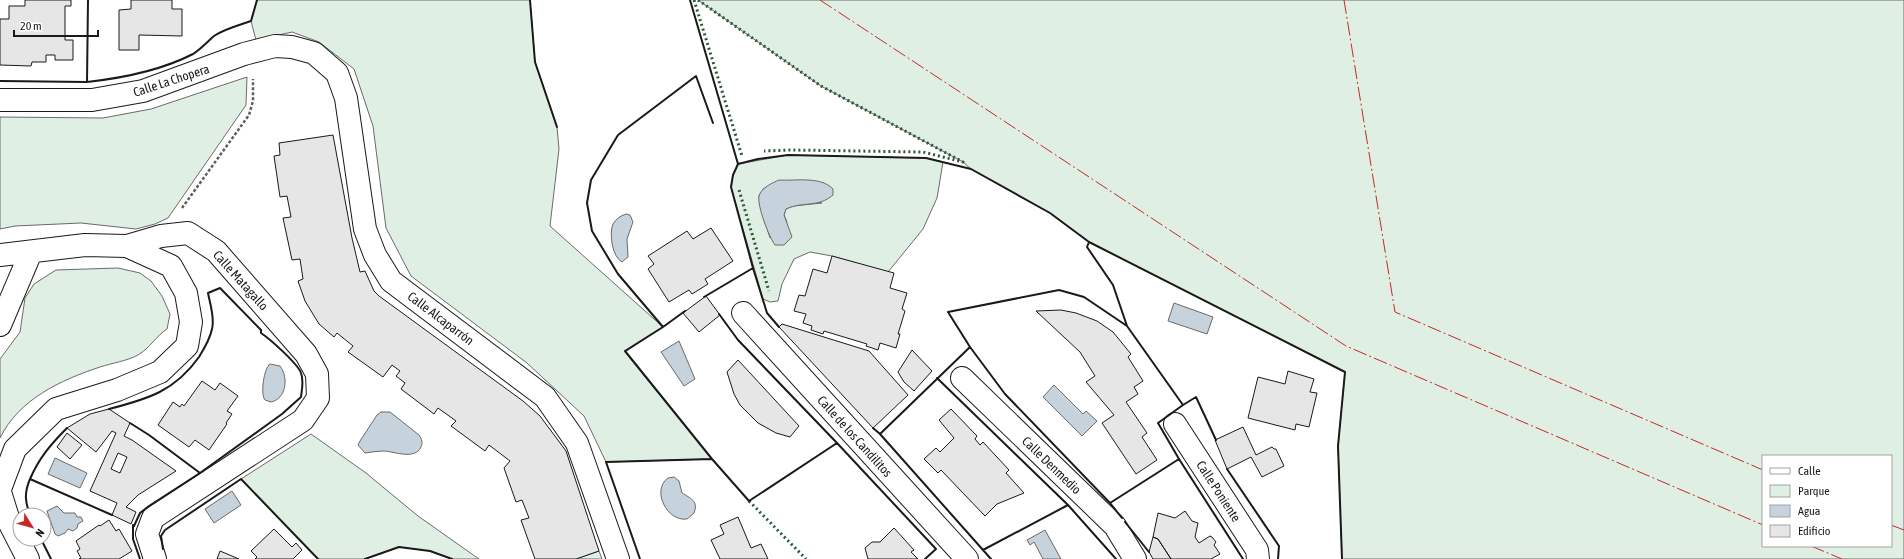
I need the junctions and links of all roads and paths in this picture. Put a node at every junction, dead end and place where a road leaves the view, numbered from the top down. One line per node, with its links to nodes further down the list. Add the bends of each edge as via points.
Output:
1 (314, 53): 3 (street, Calle La Chopera, via 292,47 275,46 244,54 143,91 92,100); 16 (street, Calle Alcaparrón, via 337,73 346,98 365,228 375,256 392,281 545,397 577,443)
2 (253, 74): 4 (path, via 253,101 248,115)
3 (0, 100)
4 (178, 214)
5 (127, 246): 6 (street, via 85,245); 12 (street, via 171,266 186,293 191,322 187,346 160,372 117,390 56,409 15,449); 15 (street, Calle Matagallo, via 161,236 188,233 216,251 306,354 317,374 318,398 304,420 153,518 147,534)
6 (31, 252): 7 (street); 9 (street)
7 (0, 255)
8 (743, 313): 17 (street, Calle de los Candilitos)
9 (0, 325)
10 (962, 378): 18 (street, Calle Denmedio, via 1115,526)
11 (1175, 424): 19 (street, Calle Poniente, via 1257,550)
12 (0, 489)
13 (0, 492): 14 (street, via 10,524)
14 (28, 559)
15 (155, 559)
16 (618, 559)
17 (968, 559)
18 (1135, 559)
19 (1258, 559)

